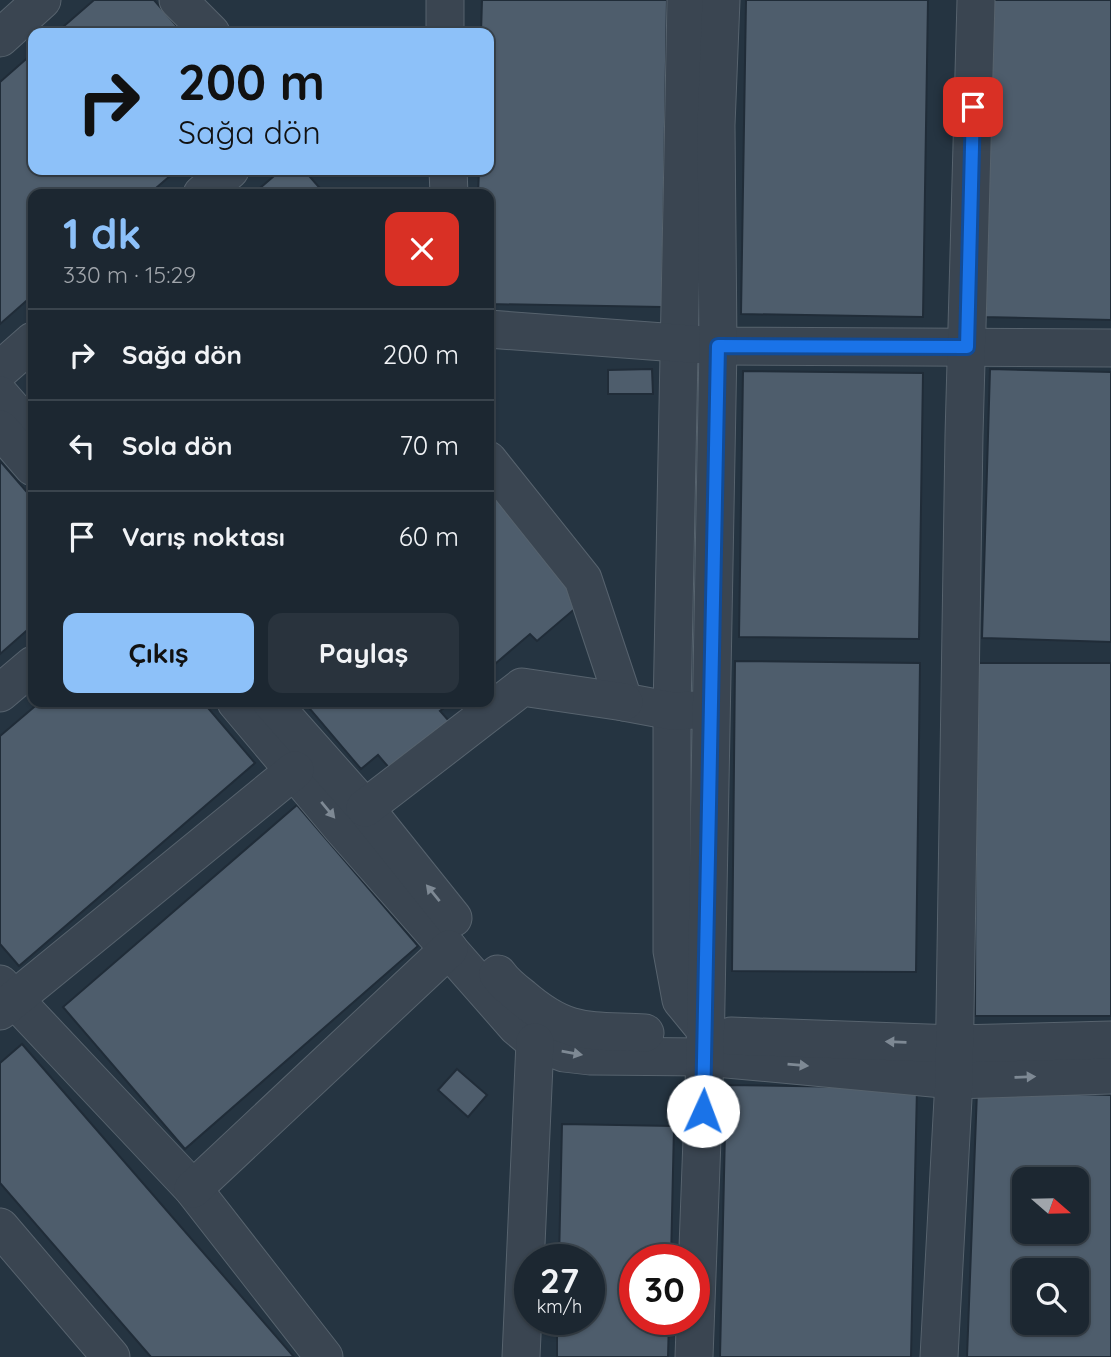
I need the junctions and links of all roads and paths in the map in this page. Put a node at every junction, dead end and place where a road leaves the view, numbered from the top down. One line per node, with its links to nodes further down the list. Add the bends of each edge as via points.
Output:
1 (42, 0): 9 (street)
2 (178, 0): 7 (street)
3 (445, 0): 8 (street)
4 (686, 0): 13 (street)
5 (721, 0): 15 (street, via 716,125)
6 (976, 0): 16 (street)
7 (206, 28)
8 (446, 28)
9 (0, 38)
10 (224, 175): 11 (street)
11 (208, 189)
12 (494, 329): 13 (street)
13 (680, 344): 15 (street); 29 (street)
14 (28, 345): 18 (street)
15 (718, 346): 16 (street); 30 (street)
16 (967, 347): 17 (street); 38 (street)
17 (1111, 348)
18 (0, 370)
19 (0, 395): 20 (street)
20 (28, 427)
21 (0, 429): 22 (street)
22 (28, 461)
23 (494, 468): 26 (street, via 583,579)
24 (28, 669): 25 (street)
25 (0, 693)
26 (624, 702): 29 (street); 32 (street, via 522,687)
27 (240, 707): 31 (street)
28 (275, 707): 32 (street)
29 (672, 710): 30 (street); 35 (street, via 672,951 681,1000)
30 (711, 710): 35 (street)
31 (295, 770): 33 (street, one-way to 33); 34 (street)
32 (365, 808): 35 (street, one-way to 32, via 584,1030 544,1016 502,980)
33 (449, 949): 37 (street); 41 (street)
34 (5, 998): 41 (street)
35 (704, 1040): 37 (street, one-way to 35, via 564,1053 590,1056); 38 (street, one-way to 35); 40 (street, one-way to 40); 46 (street)
36 (1111, 1040): 38 (street)
37 (535, 1042): 45 (street)
38 (955, 1044): 40 (street)
39 (1111, 1075): 40 (street, one-way to 39)
40 (954, 1080): 47 (street)
41 (193, 1189): 44 (street)
42 (0, 1227): 43 (street)
43 (111, 1357)
44 (324, 1357)
45 (521, 1357)
46 (694, 1357)
47 (939, 1357)

